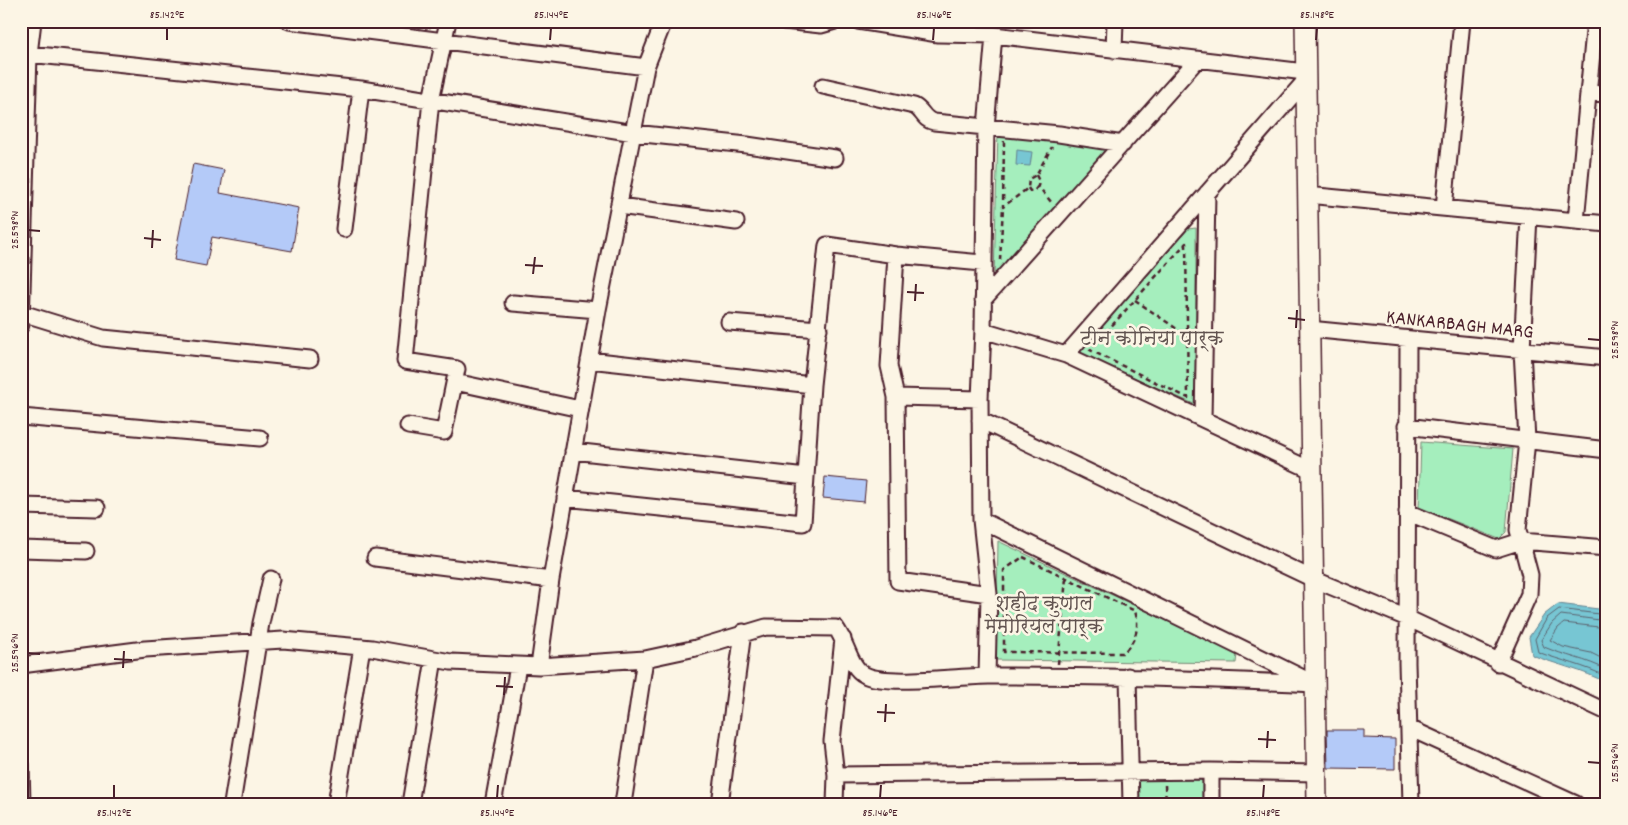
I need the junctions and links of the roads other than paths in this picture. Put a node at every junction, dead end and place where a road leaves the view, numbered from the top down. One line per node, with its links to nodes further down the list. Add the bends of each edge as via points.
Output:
1 (33, 21): 15 (street)
2 (289, 21): 13 (street)
3 (448, 21): 13 (street)
4 (664, 21): 17 (street)
5 (784, 21): 6 (street, via 821,25)
6 (835, 21)
7 (858, 21): 12 (street, via 938,34)
8 (1115, 21): 14 (street)
9 (1305, 21): 18 (street)
10 (1462, 21): 32 (street)
11 (1595, 21): 21 (street)
12 (994, 35): 14 (street); 24 (street)
13 (442, 42): 17 (street); 23 (street)
14 (1114, 50): 16 (street)
15 (29, 54): 20 (street); 30 (street)
16 (1197, 60): 18 (street); 26 (street)
17 (646, 67): 25 (street)
18 (1305, 77): 28 (street); 29 (street)
19 (823, 86): 24 (street, via 914,106 928,121)
20 (361, 89): 23 (street); 37 (street)
21 (1588, 92): 22 (street); 34 (street)
22 (1607, 94)
23 (431, 100): 25 (street); 55 (street, via 405,361 457,369)
24 (986, 127): 26 (street); 39 (street)
25 (634, 132): 27 (street); 31 (street)
26 (1123, 144): 40 (street)
27 (835, 158)
28 (1207, 193): 51 (street); 61 (street)
29 (1307, 195): 32 (street); 47 (street)
30 (24, 202): 43 (street)
31 (619, 206): 35 (street); 42 (street)
32 (1444, 208): 33 (street)
33 (1529, 216): 34 (street); 50 (street)
34 (1576, 221): 36 (street)
35 (736, 222)
36 (1607, 224)
37 (344, 229)
38 (896, 255): 39 (street); 46 (street, via 827,245); 57 (street, via 889,366)
39 (982, 263): 40 (street)
40 (982, 300): 48 (street)
41 (513, 303): 42 (street)
42 (598, 310): 54 (street)
43 (22, 313): 45 (street); 53 (street, via 103,338)
44 (730, 322): 46 (street)
45 (21, 326)
46 (819, 329): 56 (street)
47 (1310, 329): 49 (street, KANKARBAGH MARG); 69 (street)
48 (983, 330): 51 (street); 58 (street)
49 (1408, 339): 50 (street, KANKARBAGH MARG); 64 (street)
50 (1522, 350): 52 (street, KANKARBAGH MARG); 66 (street)
51 (1066, 355): 61 (street)
52 (1607, 358)
53 (310, 359)
54 (589, 360): 56 (street); 59 (street)
55 (455, 382): 59 (street); 63 (street, via 444,432)
56 (812, 385): 70 (street)
57 (896, 397): 58 (street); 84 (street, via 898,581)
58 (980, 399): 62 (street)
59 (580, 409): 68 (street)
60 (21, 417): 65 (street)
61 (1203, 419): 69 (street)
62 (980, 420): 75 (street); 82 (street)
63 (408, 426)
64 (1406, 426): 66 (street); 74 (street)
65 (260, 438)
66 (1527, 440): 67 (street); 76 (street, via 1518,530)
67 (1607, 450)
68 (573, 451): 70 (street); 71 (street)
69 (1312, 470): 82 (street)
70 (806, 477): 71 (street, via 802,523)
71 (565, 498): 83 (street)
72 (21, 506): 73 (street)
73 (97, 508)
74 (1407, 512): 76 (street, via 1496,549); 85 (street)
75 (981, 520): 84 (street); 98 (street)
76 (1521, 541): 77 (street); 92 (street, via 1530,575 1529,594)
77 (1607, 548)
78 (21, 549): 79 (street)
79 (86, 551)
80 (375, 558): 83 (street)
81 (271, 579): 88 (street)
82 (1313, 579): 85 (street); 98 (street)
83 (551, 580): 95 (street)
84 (989, 594): 96 (street)
85 (1407, 618): 92 (street); 100 (street)
86 (743, 632): 87 (street, via 766,627 836,628); 91 (street); 112 (street)
87 (843, 637): 96 (street, via 856,669 877,680); 105 (street, via 832,741)
88 (258, 642): 89 (street, via 283,640); 93 (street, via 145,649); 107 (street)
89 (362, 647): 90 (street); 108 (street)
90 (434, 659): 94 (street); 109 (street)
91 (645, 660): 95 (street); 111 (street)
92 (1498, 662): 99 (street)
93 (21, 665)
94 (518, 666): 95 (street); 110 (street)
95 (539, 666)
96 (986, 676): 97 (street)
97 (1128, 676): 98 (street); 102 (street)
98 (1315, 684): 104 (street)
99 (1607, 712)
100 (1409, 728): 117 (street); 118 (street)
101 (21, 764): 106 (street)
102 (1131, 771): 103 (street); 105 (street); 114 (street)
103 (1212, 771): 104 (street); 115 (street)
104 (1316, 773): 116 (street)
105 (836, 775): 113 (street)
106 (22, 804)
107 (232, 804)
108 (336, 804)
109 (410, 804)
110 (493, 804)
111 (623, 804)
112 (720, 804)
113 (835, 804)
114 (1131, 804)
115 (1211, 804)
116 (1317, 804)
117 (1412, 804)
118 (1576, 804)

